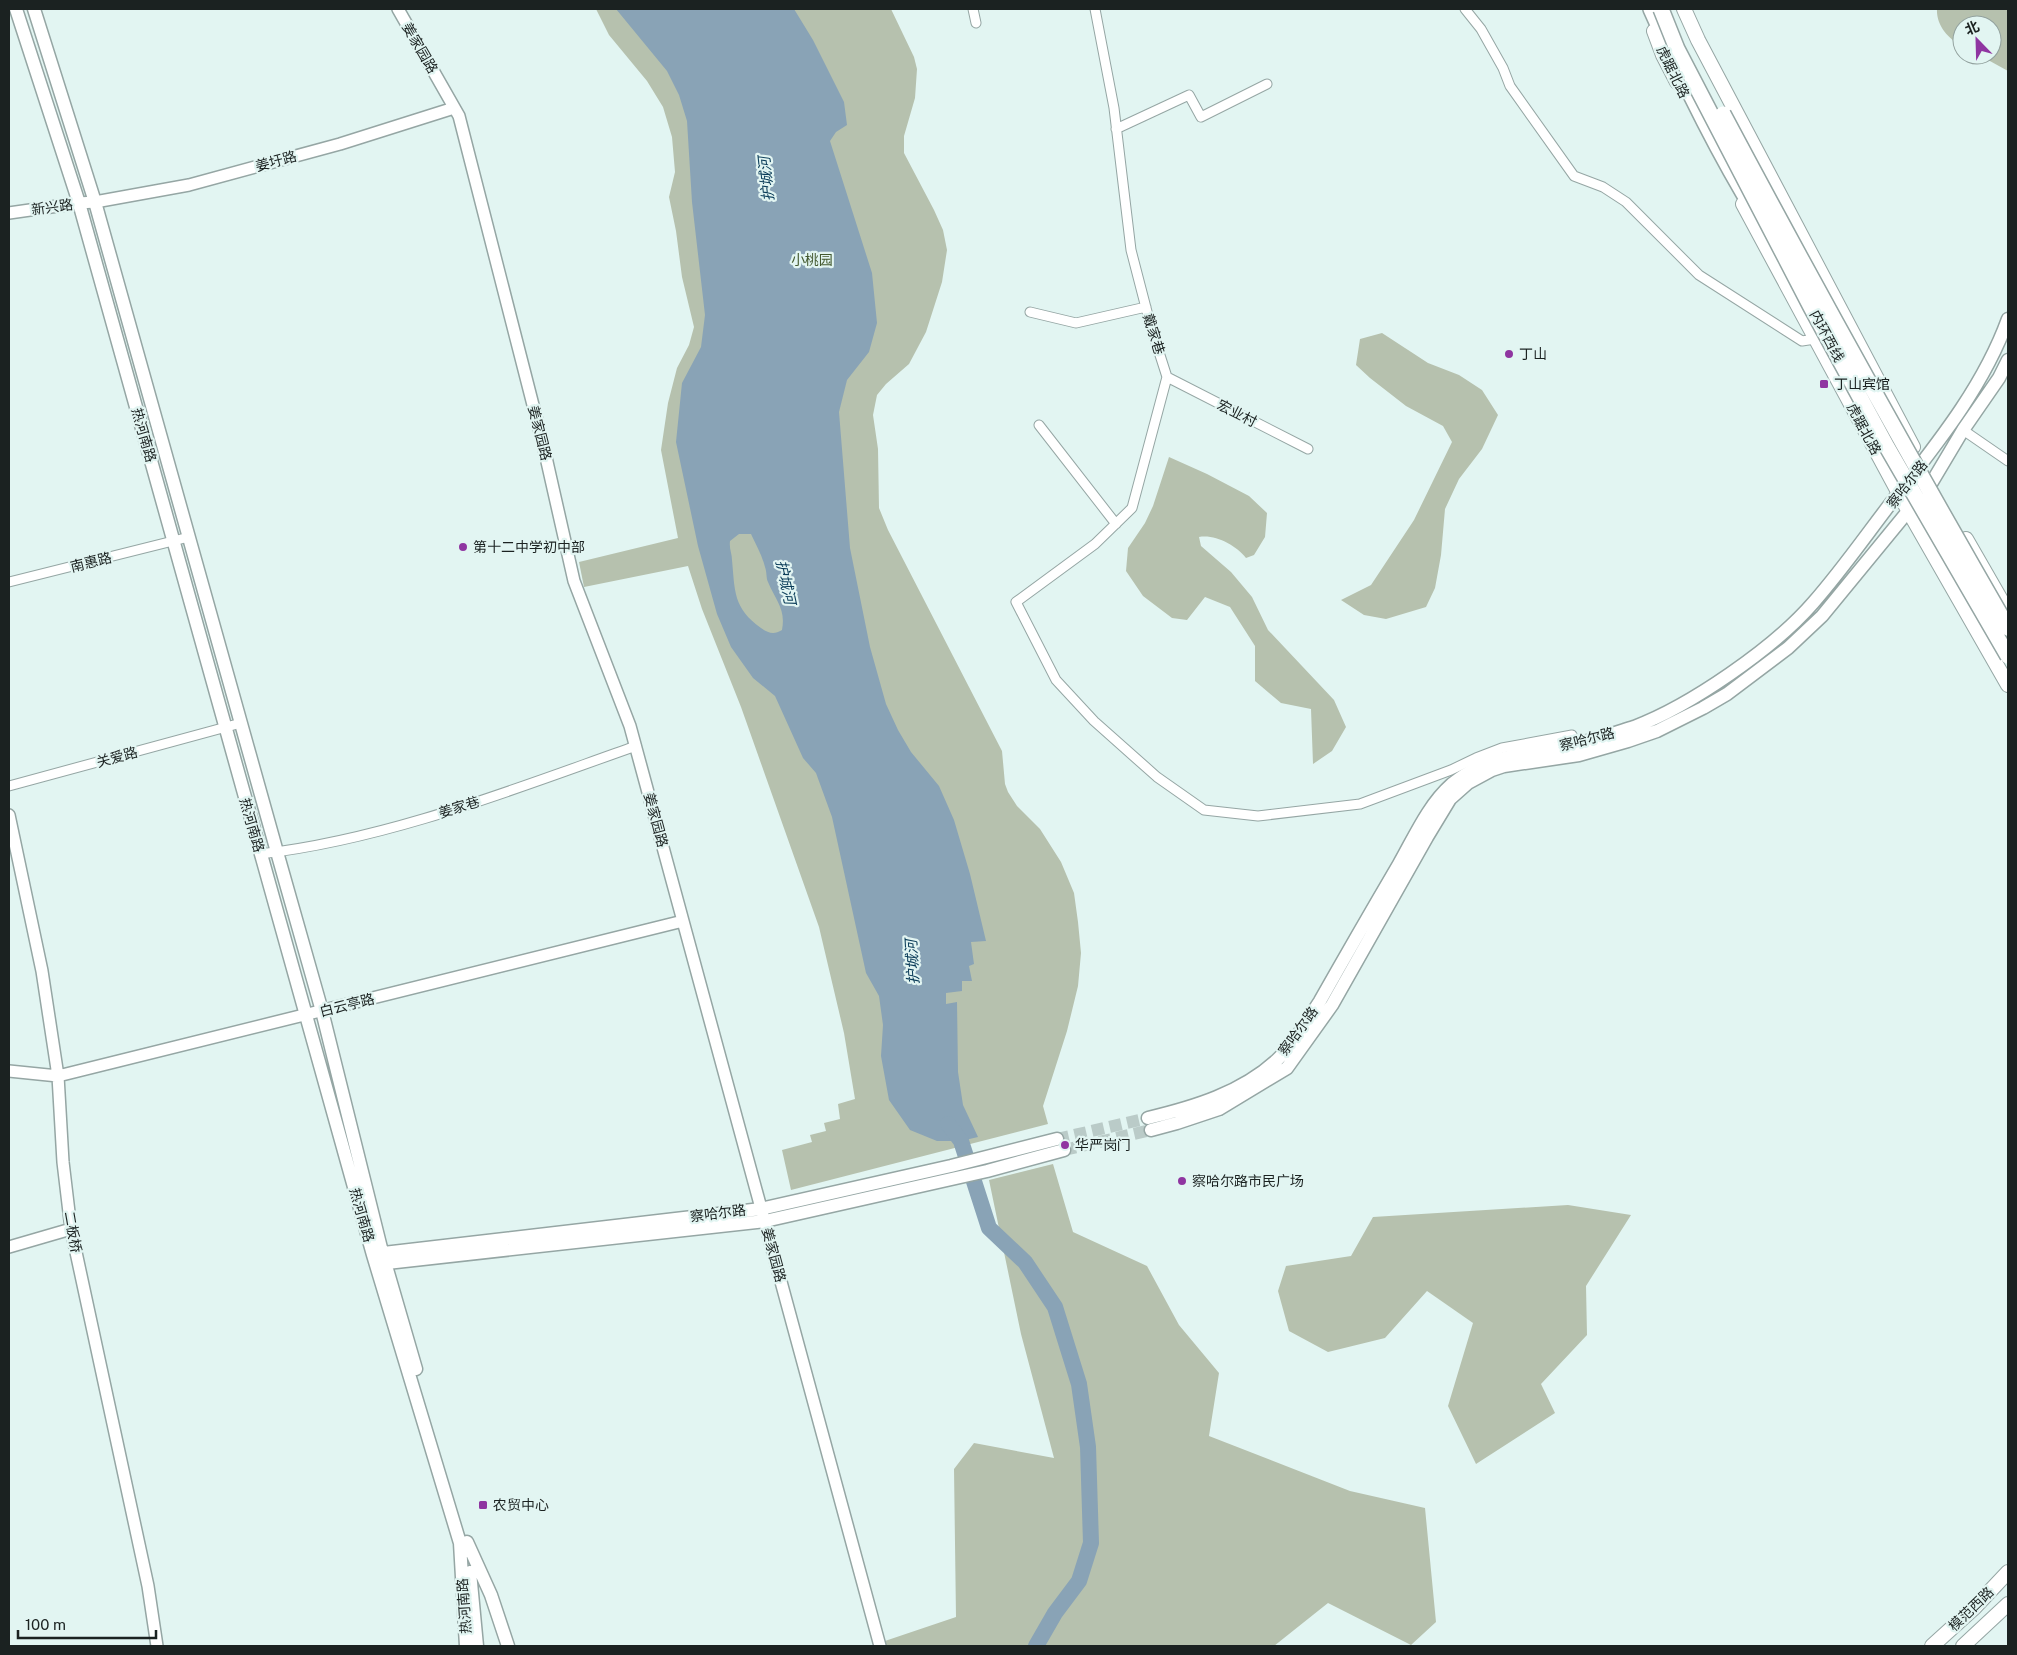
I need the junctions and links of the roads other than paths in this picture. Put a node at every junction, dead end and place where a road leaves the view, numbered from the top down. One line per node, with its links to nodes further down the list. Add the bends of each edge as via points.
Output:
1 (16, 9): 18 (main road, 热河南路)
2 (34, 9): 17 (main road, 热河南路)
3 (398, 9): 15 (street, 姜家园路)
4 (973, 9): 13 (street)
5 (1095, 9): 16 (street, 戴家巷)
6 (1465, 9): 24 (street, via 1485,36 1510,86 1574,176 1603,187 1626,202 1699,275 1802,341)
7 (1647, 9): 24 (main road, 虎踞北路, via 1663,55)
8 (1651, 9): 20 (highway, bridge, via 1742,191)
9 (1661, 9): 20 (highway, 内环西线, bridge, via 1678,49)
10 (1671, 9): 20 (highway, 内环西线, bridge, via 1686,45)
11 (1680, 9): 20 (main road, bridge, via 1692,43 1764,180)
12 (1684, 9): 31 (main road)
13 (976, 23)
14 (1267, 84): 16 (street, via 1200,117 1189,95)
15 (454, 108): 17 (street, 姜圩路, via 340,144 189,185); 45 (street, 姜家园路, via 459,116 544,444 574,581)
16 (1116, 129): 21 (street, 戴家巷, via 1131,250)
17 (95, 202): 18 (street, 新兴路); 36 (main road, 热河南路)
18 (79, 203): 19 (street, 新兴路); 37 (main road, 热河南路)
19 (9, 213)
20 (1817, 304): 40 (highway, 内环西线, bridge); 41 (highway, 内环西线, bridge, via 1887,447)
21 (1146, 307): 22 (street, via 1076,323); 26 (street, 戴家巷)
22 (1030, 312)
23 (2008, 319): 31 (main road, 察哈尔路, via 1985,373)
24 (1816, 339): 33 (main road, 虎踞北路)
25 (2008, 360): 28 (main road, 察哈尔路)
26 (1167, 377): 29 (street, 宏业村); 35 (street, via 1132,508)
27 (1039, 425): 35 (street)
28 (1963, 430): 30 (street); 32 (main road, 察哈尔路)
29 (1308, 449)
30 (2008, 461)
31 (1922, 464): 32 (main road); 33 (main road, 察哈尔路)
32 (1932, 482): 34 (main road, 察哈尔路); 39 (main road)
33 (1899, 493): 34 (main road, 虎踞北路); 46 (main road, 察哈尔路, via 1812,604 1782,634 1739,667 1673,709)
34 (1908, 510): 42 (main road, 虎踞北路); 46 (main road, 察哈尔路, via 1822,616 1788,648 1727,694 1657,731 1628,741)
35 (1116, 524): 46 (street, via 1016,602 1056,680 1094,721 1157,777 1204,810 1258,816 1360,804 1502,748 1572,734)
36 (189, 537): 37 (street, 南惠路); 43 (main road, 热河南路)
37 (173, 542): 38 (street, 南惠路); 44 (main road, 热河南路)
38 (9, 582)
39 (2008, 612)
40 (2008, 628)
41 (2008, 656)
42 (2008, 685)
43 (241, 723): 44 (street, 关爱路); 49 (main road, 热河南路)
44 (225, 728): 47 (street, 关爱路); 50 (main road, 热河南路)
45 (636, 746): 49 (street, 姜家巷, via 490,797 382,830); 51 (street, 姜家园路)
46 (1578, 749): 56 (main road, 察哈尔路, via 1500,758 1452,784 1422,824 1305,1025 1277,1060 1238,1087)
47 (9, 786)
48 (9, 815): 55 (street, 二板桥, via 42,972)
49 (277, 852): 50 (street, 姜家巷); 52 (main road, 热河南路)
50 (260, 854): 53 (main road, 热河南路)
51 (683, 921): 52 (street, 白云亭路); 57 (street, 姜家园路)
52 (322, 1011): 53 (street, 白云亭路); 61 (main road, 热河南路)
53 (305, 1014): 55 (street, 白云亭路); 61 (main road, 热河南路)
54 (9, 1071): 55 (street, 白云亭路)
55 (58, 1076): 59 (street, 二板桥)
56 (1149, 1124)
57 (761, 1208): 58 (street, 姜家园路); 58 (main road, 察哈尔路, via 984,1158 1061,1145 987,1171); 61 (main road, 察哈尔路)
58 (765, 1221): 61 (main road, 察哈尔路); 69 (street, 姜家园路)
59 (71, 1229): 60 (street); 65 (street, 二板桥, via 148,1586)
60 (9, 1247)
61 (379, 1258): 62 (main road, 热河南路); 66 (main road, 热河南路, via 460,1543)
62 (467, 1542): 67 (main road, 热河南路); 68 (main road, via 491,1595)
63 (2008, 1572): 70 (main road, 模范西路)
64 (2008, 1604): 71 (main road, 模范西路)
65 (157, 1646)
66 (466, 1646)
67 (477, 1646)
68 (508, 1646)
69 (880, 1646)
70 (1932, 1646)
71 (1963, 1646)

